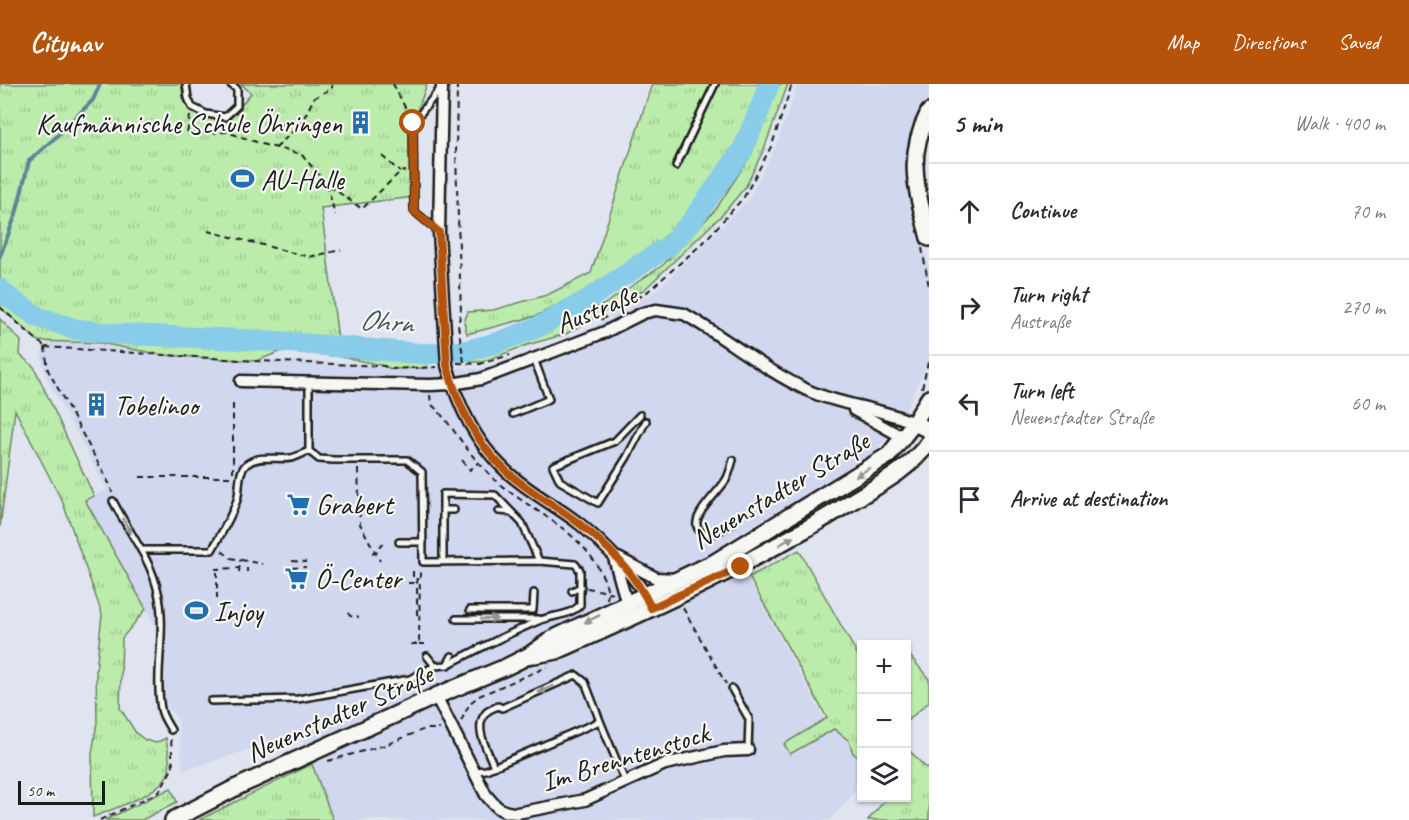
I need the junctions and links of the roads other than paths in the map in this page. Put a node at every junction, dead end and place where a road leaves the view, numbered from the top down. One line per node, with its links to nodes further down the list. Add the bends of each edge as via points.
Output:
1 (186, 84): 2 (lane, via 192,107 225,117 237,106 237,89)
2 (230, 84)
3 (714, 84): 6 (lane)
4 (442, 85): 7 (street); 7 (lane, via 413,123 414,211)
5 (929, 112): 8 (main road, via 915,149 914,170)
6 (676, 166)
7 (439, 232): 12 (street, via 447,365)
8 (929, 238)
9 (534, 359): 12 (street, Austraße, via 481,379); 14 (street, Austraße, via 643,313 669,310 698,322 784,379); 15 (lane, via 549,399)
10 (241, 381): 11 (street, Austraße)
11 (309, 382): 12 (street, Austraße); 22 (lane)
12 (452, 384): 33 (street, via 468,421 498,463 530,491 581,525)
13 (925, 396): 18 (main road, Neuenstadter Straße)
14 (846, 405): 18 (street, Austraße, via 897,415); 20 (street, Austraße)
15 (513, 414)
16 (640, 415): 17 (lane, via 615,441 553,466 560,482 598,503)
17 (646, 421)
18 (915, 423): 19 (main road); 20 (main road, Neuenstadter Straße)
19 (929, 430)
20 (904, 438): 21 (main road); 36 (main road, Neuenstadter Straße, one-way to 36, via 890,455 715,562)
21 (927, 447): 40 (main road, Neuenstadter Straße, one-way to 21, via 741,567 907,466)
22 (309, 451): 31 (lane, via 319,459 407,460 422,472); 32 (lane, via 294,458 260,459 244,466 228,523 212,550)
23 (733, 460): 29 (lane, via 727,479 706,503 696,525 699,531 713,534)
24 (113, 501): 32 (lane, one-way to 32)
25 (443, 510): 26 (lane); 28 (lane, via 444,494 495,495); 34 (lane)
26 (454, 510)
27 (499, 512): 28 (lane)
28 (511, 512): 35 (lane, via 522,523)
29 (733, 523)
30 (399, 542): 31 (lane)
31 (423, 542): 34 (lane, via 423,562)
32 (141, 550): 53 (lane, via 158,591 161,711)
33 (613, 555): 36 (street, via 656,578); 40 (street); 42 (street)
34 (442, 561): 35 (lane)
35 (539, 561): 37 (lane, via 575,564 580,570)
36 (680, 579): 40 (main road, Neuenstadter Straße)
37 (581, 587): 38 (lane); 44 (lane, via 580,605 575,611)
38 (572, 591)
39 (534, 593): 41 (lane, via 533,610)
40 (648, 602): 42 (main road, Neuenstadter Straße)
41 (470, 610)
42 (630, 610): 50 (main road, Neuenstadter Straße, via 552,639 528,656)
43 (456, 619): 44 (lane, one-way to 44)
44 (543, 619): 47 (lane)
45 (427, 656): 48 (lane)
46 (452, 656): 47 (lane)
47 (447, 665): 48 (lane)
48 (435, 666): 51 (lane, via 410,679 298,699)
49 (732, 689): 54 (lane, via 749,720)
50 (436, 696): 56 (street); 59 (main road, Neuenstadter Straße)
51 (211, 701)
52 (600, 722): 55 (lane); 55 (lane, one-way to 55, via 585,682 576,675 502,708 498,706 485,713 481,723); 57 (lane)
53 (171, 730)
54 (748, 750): 57 (street, Im Brenntenstock, via 724,751 665,764)
55 (494, 767): 56 (lane)
56 (475, 771): 58 (street, via 495,806)
57 (625, 781): 58 (street, Im Brenntenstock, via 585,800)
58 (516, 816)
59 (173, 820)

